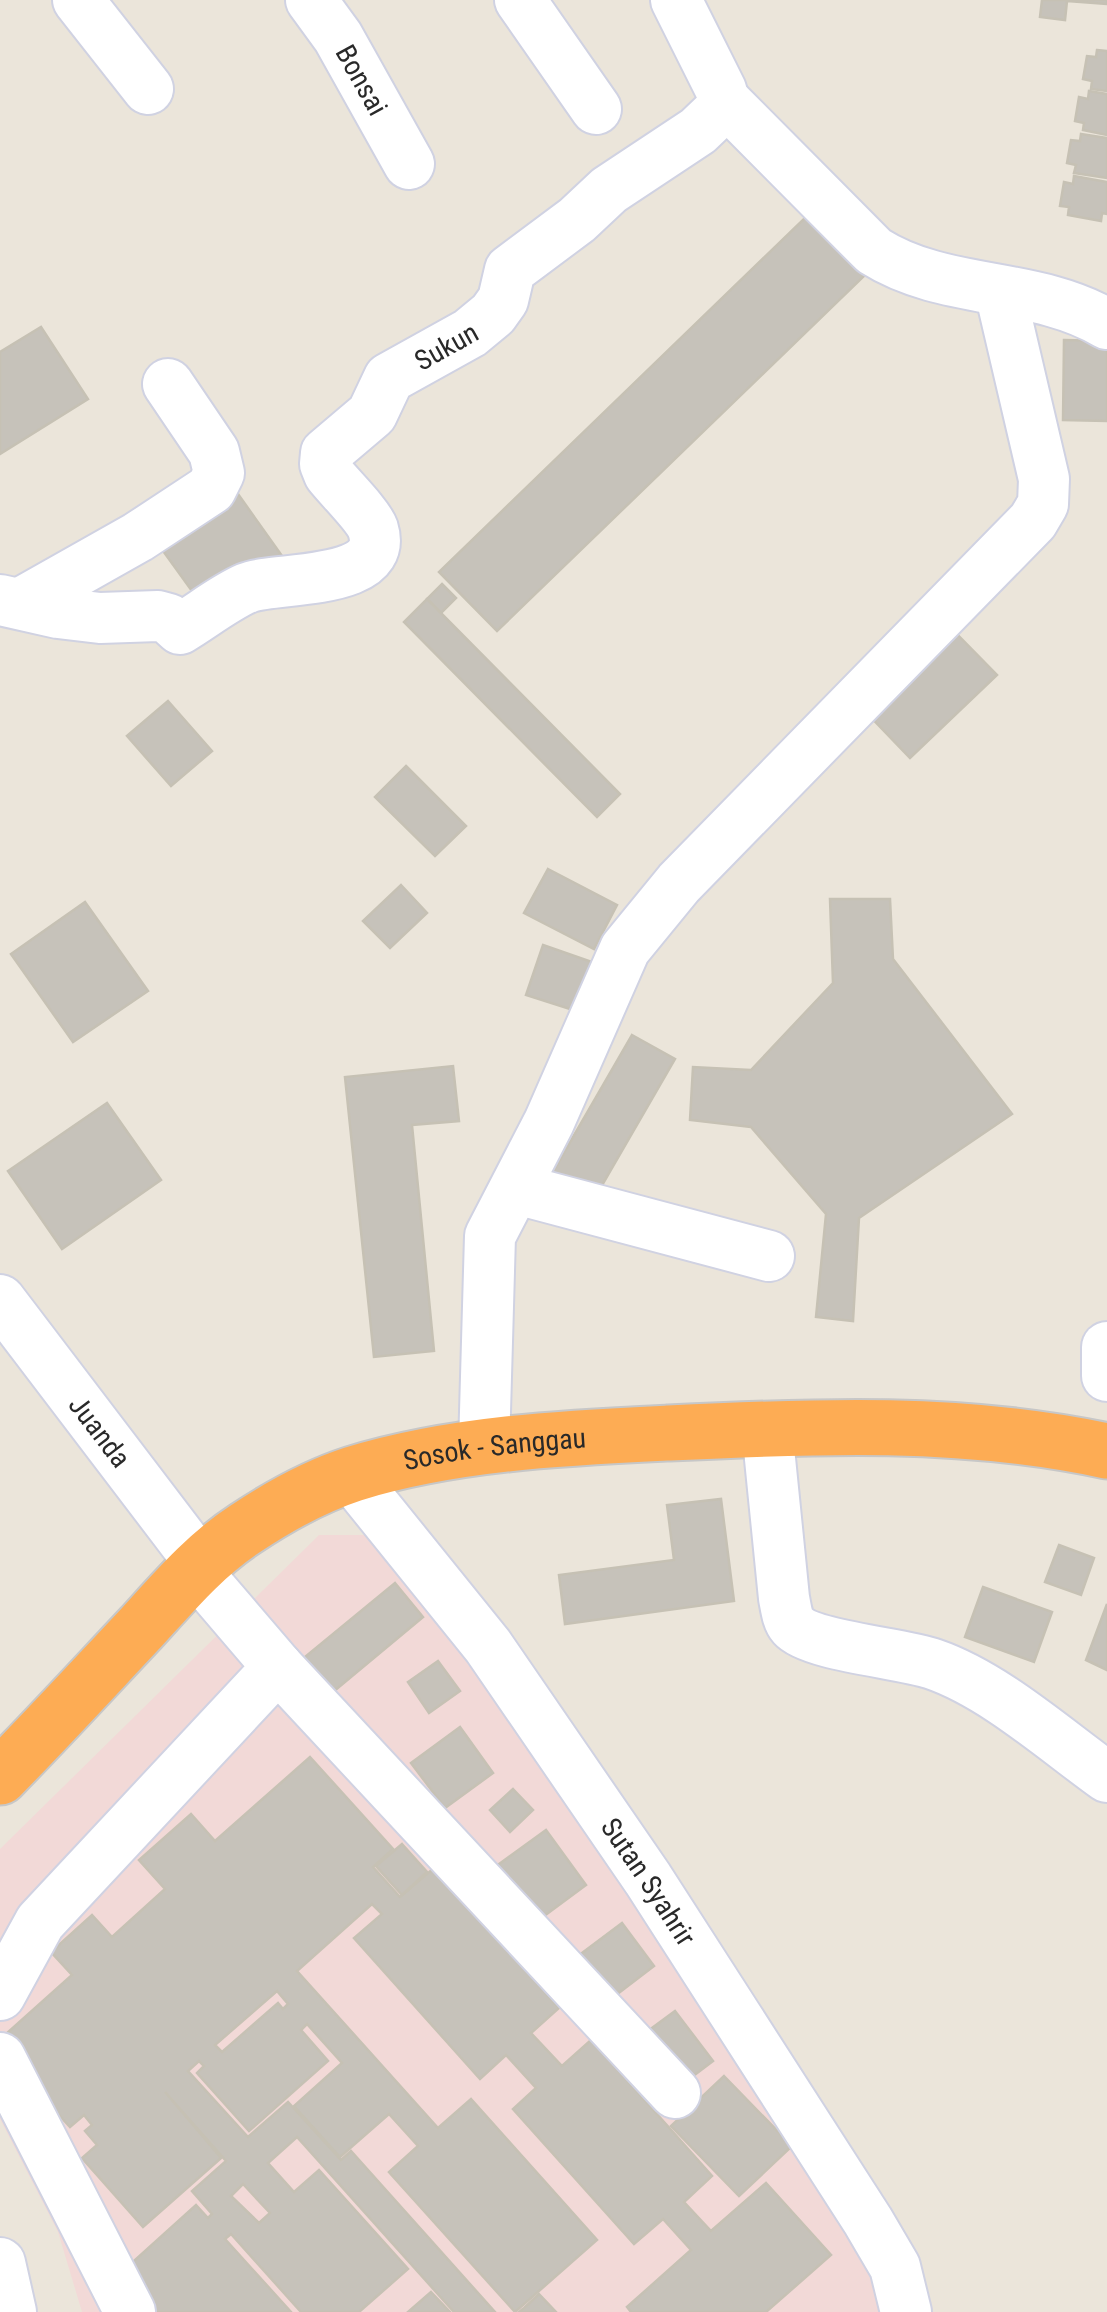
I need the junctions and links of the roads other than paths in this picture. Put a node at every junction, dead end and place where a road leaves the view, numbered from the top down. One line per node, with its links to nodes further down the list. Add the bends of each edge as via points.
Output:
1 (78, 0): 5 (street)
2 (312, 0): 8 (street, Bonsai)
3 (520, 0): 7 (street)
4 (676, 0): 6 (street)
5 (148, 89)
6 (724, 100): 9 (street, via 874,250 912,270); 12 (street, Sukun, via 698,131 609,190 510,270 493,314 390,378 372,414 326,453 329,474 373,528 363,564 249,587 180,629 158,616 100,618)
7 (596, 109)
8 (409, 164)
9 (1000, 290): 10 (street, via 1037,296); 13 (street, via 1044,479 1043,504 997,560 644,924 625,949)
10 (1107, 324)
11 (168, 384): 12 (street, via 214,452 219,474 212,489 138,537)
12 (10, 602)
13 (517, 1189): 14 (street); 19 (street, via 490,1236)
14 (769, 1256)
15 (0, 1300): 22 (street, Juanda)
16 (1107, 1348): 17 (street)
17 (1107, 1376)
18 (767, 1428): 19 (highway, Sosok - Sanggau); 20 (highway, Sosok - Sanggau, via 946,1429); 25 (street, via 789,1622 816,1639 898,1654 980,1686)
19 (484, 1447): 21 (highway, Sosok - Sanggau)
20 (1107, 1451)
21 (350, 1475): 22 (highway, Sosok - Sanggau, via 274,1510); 32 (street, Sutan Syahrir, via 488,1646 648,1879 868,2221 895,2267)
22 (198, 1567): 23 (street, Juanda); 24 (highway, Sosok - Sanggau)
23 (278, 1667): 26 (street, via 40,1922); 28 (street, Juanda)
24 (0, 1777)
25 (1107, 1777)
26 (0, 1995)
27 (0, 2058): 31 (street)
28 (675, 2094)
29 (0, 2263): 30 (street)
30 (11, 2312)
31 (130, 2312)
32 (906, 2312)

